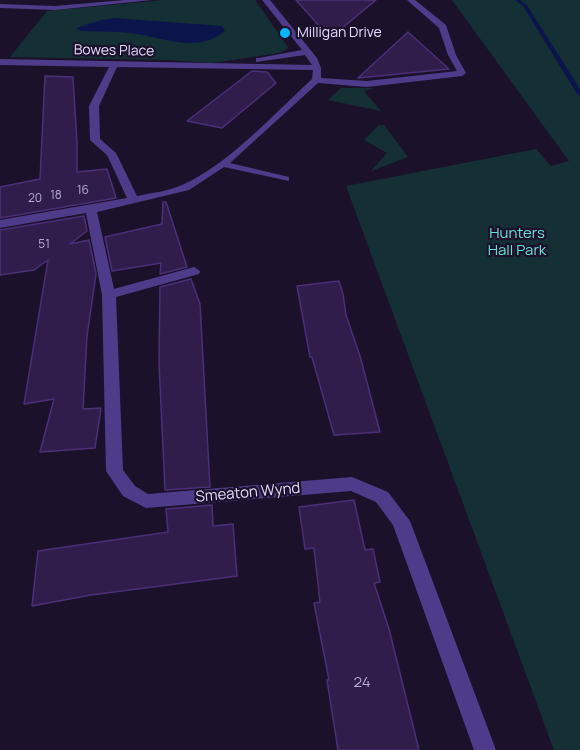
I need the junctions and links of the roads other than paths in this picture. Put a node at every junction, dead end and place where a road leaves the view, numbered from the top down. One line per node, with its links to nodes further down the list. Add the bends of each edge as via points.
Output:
1 (148, 0): 4 (street, via 62,7)
2 (266, 0): 5 (street)
3 (411, 0): 10 (street, via 442,27 462,73 367,84)
4 (0, 6)
5 (307, 52): 8 (street, Bowes Place); 9 (street)
6 (0, 62): 7 (street, Bowes Place)
7 (114, 64): 8 (street, Bowes Place); 13 (street, via 94,106 95,140 111,153)
8 (227, 66): 9 (street, Bowes Place)
9 (317, 68): 10 (street)
10 (316, 80): 11 (street)
11 (223, 164): 12 (street); 13 (street, via 184,188)
12 (285, 179)
13 (134, 201): 14 (street)
14 (91, 209): 15 (street); 17 (street, Smeaton Wynd)
15 (0, 224)
16 (194, 271): 17 (street)
17 (108, 295): 18 (street, Smeaton Wynd, via 115,471 129,491 146,501 352,484 382,497 401,521)
18 (484, 750)

